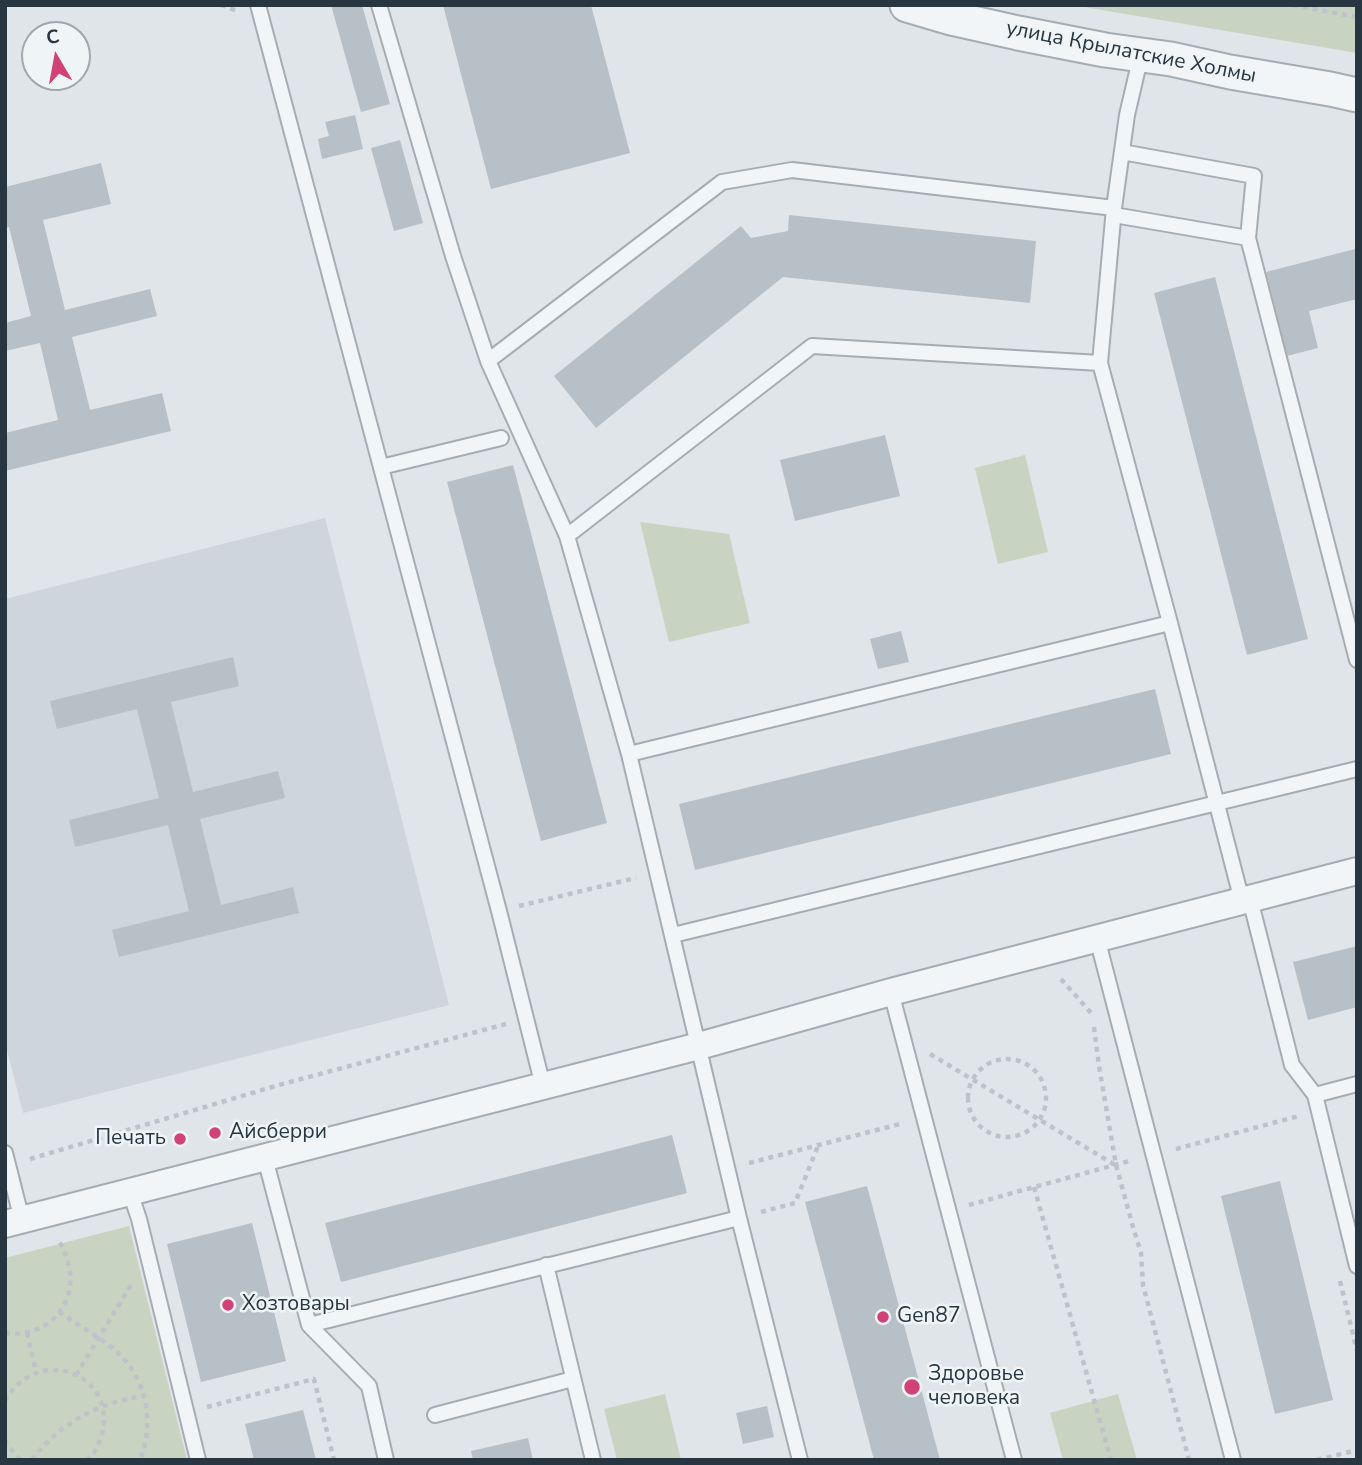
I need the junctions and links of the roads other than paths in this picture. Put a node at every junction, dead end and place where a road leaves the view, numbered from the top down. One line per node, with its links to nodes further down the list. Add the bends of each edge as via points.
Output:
1 (258, 5): 12 (lane)
2 (379, 5): 9 (lane)
3 (907, 5): 4 (street, улица Крылатские Холмы, via 1018,33)
4 (1141, 55): 5 (street, улица Крылатские Холмы); 6 (lane)
5 (1357, 95)
6 (1122, 152): 7 (lane); 8 (lane, via 1254,176)
7 (1114, 211): 8 (lane); 9 (lane, via 792,170 722,182); 10 (lane)
8 (1248, 238): 15 (lane)
9 (488, 361): 13 (lane)
10 (1100, 363): 13 (lane, via 811,346); 14 (lane)
11 (501, 438): 12 (lane)
12 (381, 467): 26 (lane)
13 (567, 536): 16 (lane)
14 (1170, 623): 16 (lane); 18 (lane)
15 (1357, 660)
16 (629, 754): 21 (lane)
17 (1357, 769): 18 (lane)
18 (1216, 804): 20 (lane); 21 (lane)
19 (1357, 871): 20 (street)
20 (1246, 900): 22 (street); 27 (lane, via 1292,1065)
21 (673, 935): 24 (lane)
22 (1097, 939): 23 (street); 43 (lane)
23 (891, 992): 24 (street); 42 (lane)
24 (699, 1046): 26 (street); 31 (lane)
25 (1357, 1084): 27 (lane)
26 (543, 1086): 28 (street)
27 (1315, 1095): 34 (lane)
28 (265, 1158): 30 (street); 35 (lane)
29 (7, 1159): 32 (lane)
30 (131, 1192): 32 (street); 38 (lane)
31 (739, 1218): 33 (lane); 41 (lane)
32 (14, 1222)
33 (546, 1265): 35 (lane); 36 (lane)
34 (1357, 1266)
35 (309, 1325): 39 (lane, via 369,1386)
36 (573, 1379): 37 (lane); 40 (lane)
37 (435, 1415)
38 (198, 1460)
39 (386, 1460)
40 (593, 1460)
41 (800, 1460)
42 (1014, 1460)
43 (1233, 1460)

